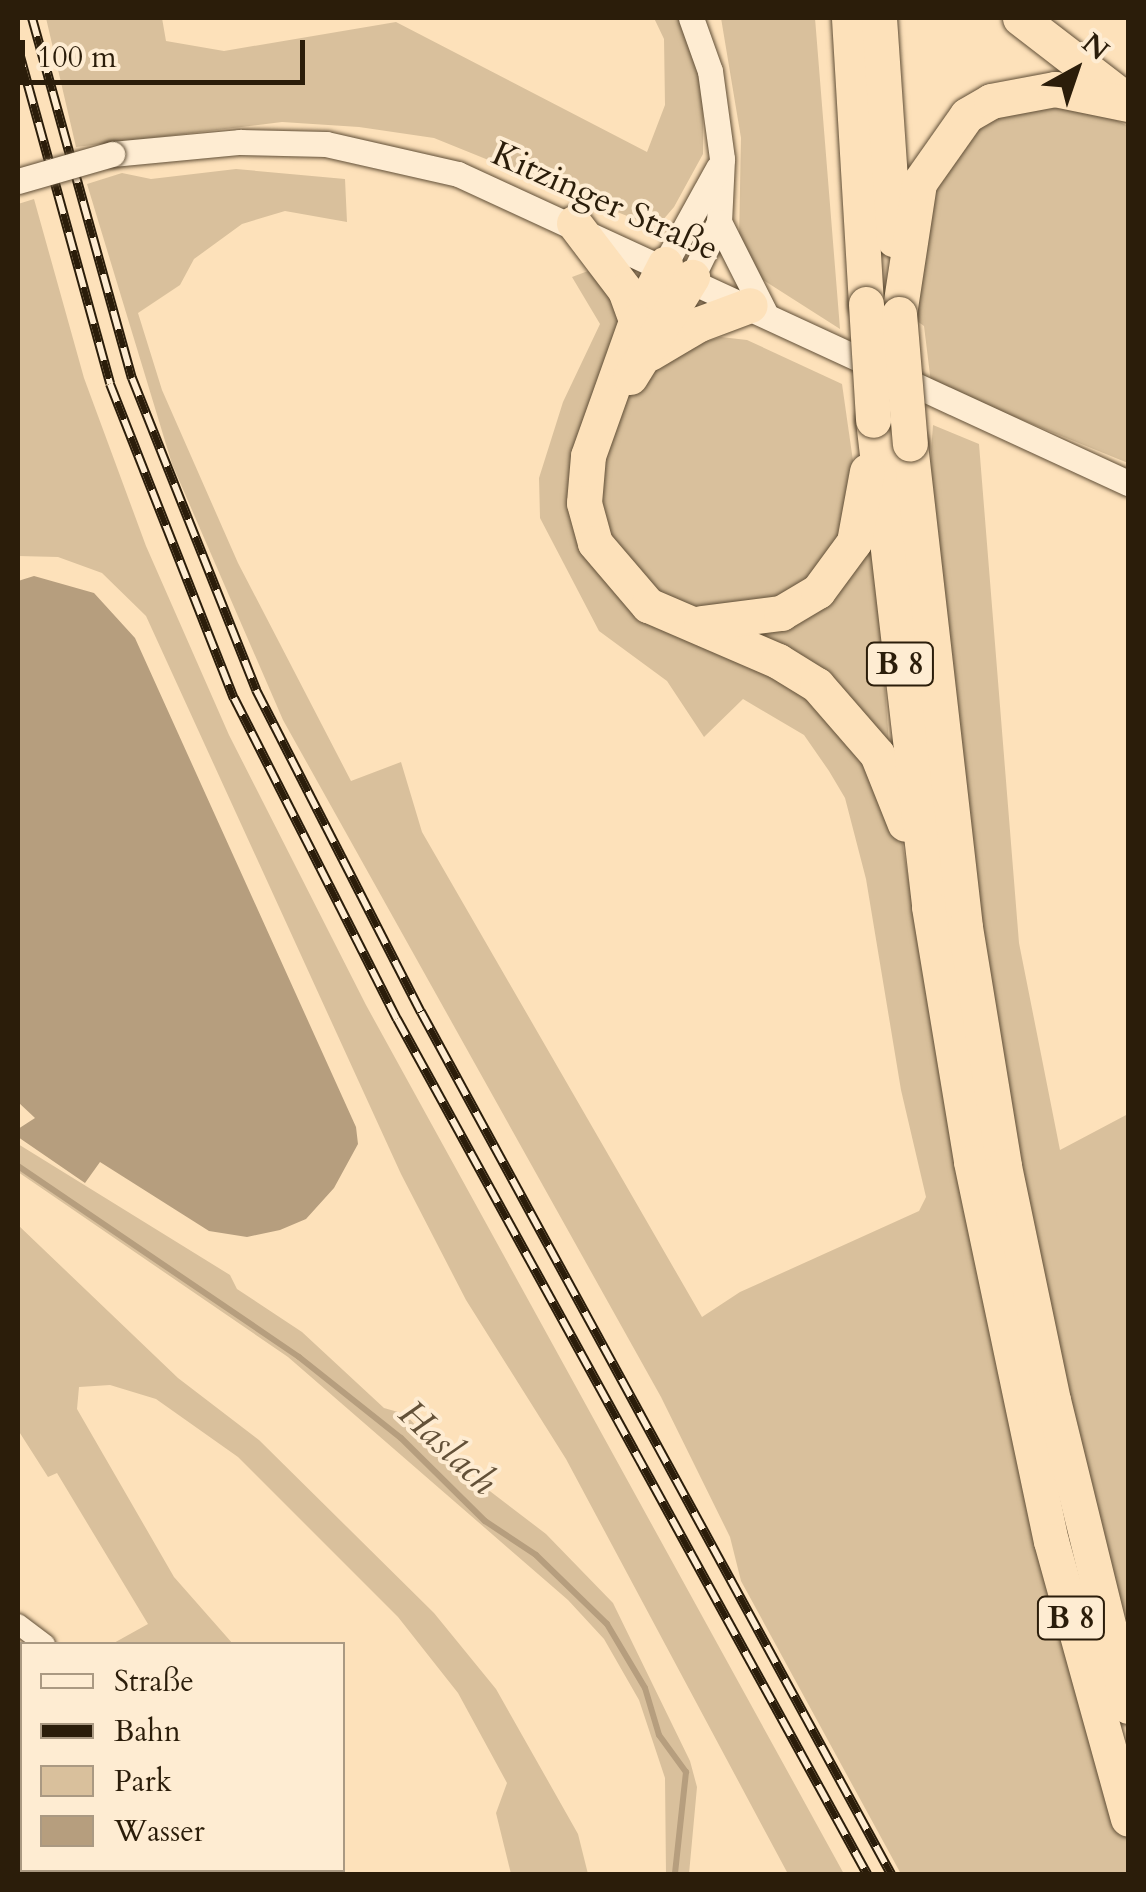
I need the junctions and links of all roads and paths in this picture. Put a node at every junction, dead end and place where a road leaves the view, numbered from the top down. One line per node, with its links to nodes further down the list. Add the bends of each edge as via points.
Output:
1 (691, 18): 6 (street, via 710,71)
2 (849, 18): 12 (highway, B 8)
3 (879, 18): 12 (highway, B 8)
4 (1020, 18): 5 (highway)
5 (1128, 103): 12 (highway, via 1055,89 992,101 967,115 918,183)
6 (722, 160): 8 (street); 10 (street)
7 (18, 181): 9 (street, Kitzinger Straße, bridge, via 112,154 240,142 382,152 458,174)
8 (719, 222): 10 (street); 11 (street)
9 (574, 223): 10 (street, Kitzinger Straße); 13 (highway, via 625,290)
10 (679, 271): 11 (street, Kitzinger Straße); 13 (highway); 14 (highway)
11 (757, 308): 14 (highway, via 699,324); 17 (street, Kitzinger Straße)
12 (882, 309): 16 (highway, B 8, bridge); 22 (highway, B 8, bridge, via 910,444 945,777 1001,1147 1039,1342)
13 (636, 321): 15 (highway)
14 (645, 356): 15 (highway)
15 (601, 418): 18 (highway, via 588,456 584,503 596,543 617,576 648,605)
16 (873, 420): 18 (highway, via 854,542 818,592 763,618); 19 (highway, B 8)
17 (1128, 483)
18 (685, 623): 19 (highway, via 778,661 852,718 896,798)
19 (930, 907): 23 (highway, B 8, via 1006,1342 1056,1558)
20 (18, 1624): 21 (street)
21 (42, 1642)
22 (1128, 1706)
23 (1128, 1818)

